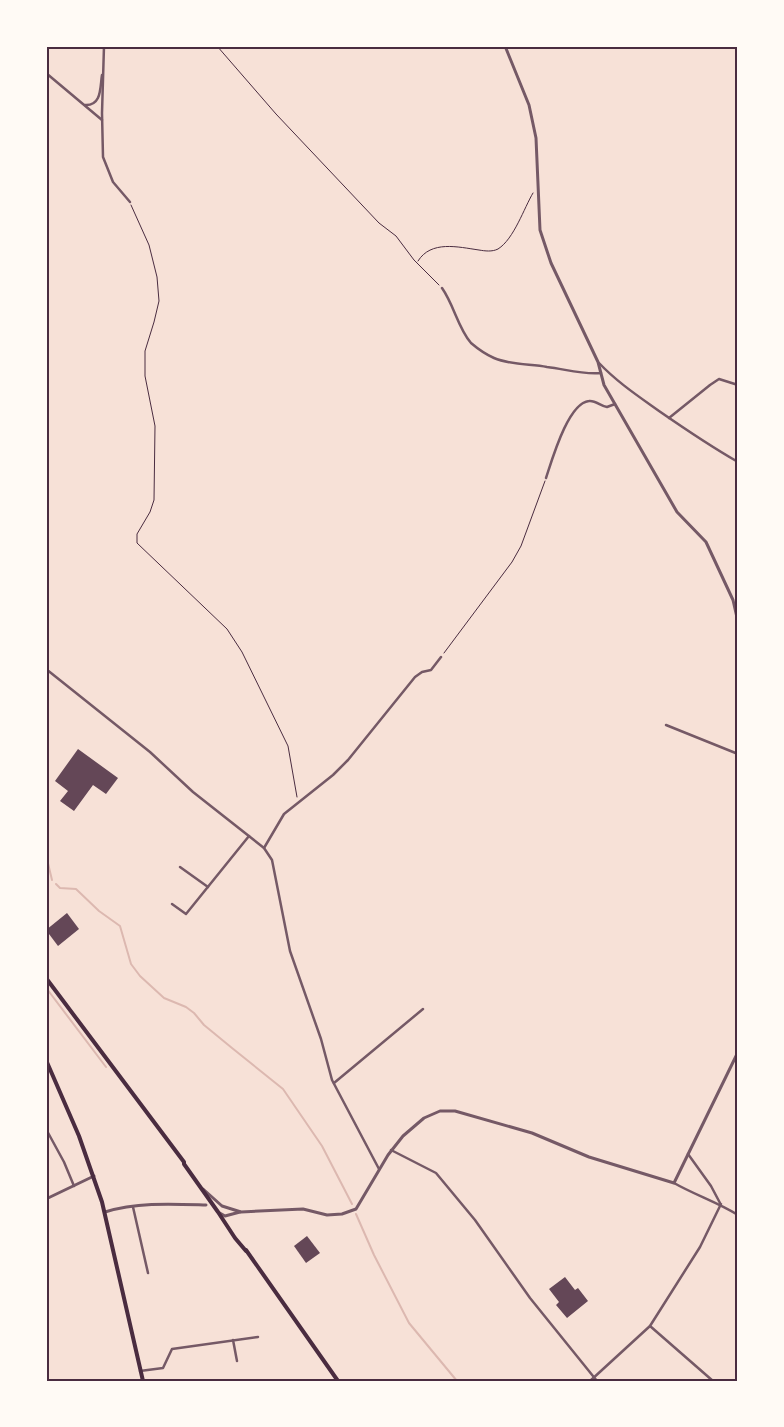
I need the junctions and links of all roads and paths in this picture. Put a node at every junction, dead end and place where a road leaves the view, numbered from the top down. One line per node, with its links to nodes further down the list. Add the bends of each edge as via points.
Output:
1 (104, 46): 4 (street)
2 (217, 46): 10 (path, via 276,114 379,223 396,236)
3 (505, 46): 8 (street, via 529,105 536,138)
4 (104, 66): 6 (street, via 99,97 89,105); 7 (street)
5 (46, 73): 6 (street)
6 (83, 104): 7 (street)
7 (102, 120): 9 (street, via 103,157 113,182)
8 (538, 190): 10 (path, via 532,194 510,235 498,249 436,247 422,254); 12 (street, via 540,230 551,263)
9 (130, 202): 24 (path, via 149,245 159,301 144,351 145,376 155,426 154,500 137,534 137,543 227,629 242,652 288,746)
10 (417, 262): 11 (path)
11 (442, 288): 13 (street, via 469,340 488,355 587,374)
12 (598, 362): 13 (street); 16 (street, via 615,380)
13 (601, 372): 15 (street, via 604,385)
14 (738, 385): 16 (street, via 719,379)
15 (617, 405): 18 (street, via 607,408 586,401 577,408 559,438); 19 (street, via 677,512 706,542 733,600)
16 (669, 418): 17 (street, via 705,444)
17 (738, 462)
18 (546, 478): 20 (path, via 512,562)
19 (738, 622)
20 (440, 657): 24 (street, via 431,670 415,677 333,775)
21 (46, 669): 25 (street)
22 (666, 725): 23 (street)
23 (738, 754)
24 (298, 802): 26 (street, via 284,814)
25 (249, 836): 26 (street); 28 (street)
26 (264, 848): 34 (street, via 272,860 290,951)
27 (180, 867): 28 (street)
28 (208, 888): 29 (street, via 186,914)
29 (172, 904)
30 (46, 978): 40 (main road)
31 (423, 1009): 34 (street)
32 (738, 1052): 37 (street)
33 (46, 1060): 39 (main road)
34 (334, 1082): 38 (street)
35 (46, 1129): 42 (street)
36 (391, 1150): 38 (street); 41 (street, via 424,1118 440,1111 454,1111 532,1133 589,1157); 57 (street, via 436,1174 475,1220 530,1298)
37 (688, 1154): 41 (street); 44 (street)
38 (379, 1169): 49 (street, via 356,1209 342,1214 327,1215 303,1209)
39 (94, 1176): 42 (street); 47 (main road)
40 (196, 1181): 48 (main road); 49 (street, via 222,1206)
41 (674, 1183): 44 (street)
42 (74, 1186): 43 (street)
43 (46, 1200)
44 (721, 1204): 50 (street); 52 (street, via 700,1247)
45 (206, 1206): 46 (street)
46 (133, 1207): 47 (street); 51 (street)
47 (105, 1212): 56 (main road)
48 (218, 1212): 49 (street, via 225,1216); 59 (main road)
49 (241, 1212)
50 (738, 1215)
51 (148, 1273)
52 (650, 1326): 57 (street); 62 (street)
53 (258, 1337): 54 (street)
54 (233, 1340): 55 (street); 56 (street, via 172,1349 162,1368)
55 (237, 1361)
56 (140, 1371): 58 (main road)
57 (594, 1377): 60 (street); 61 (street)
58 (143, 1381)
59 (338, 1381)
60 (590, 1381)
61 (597, 1381)
62 (713, 1381)

